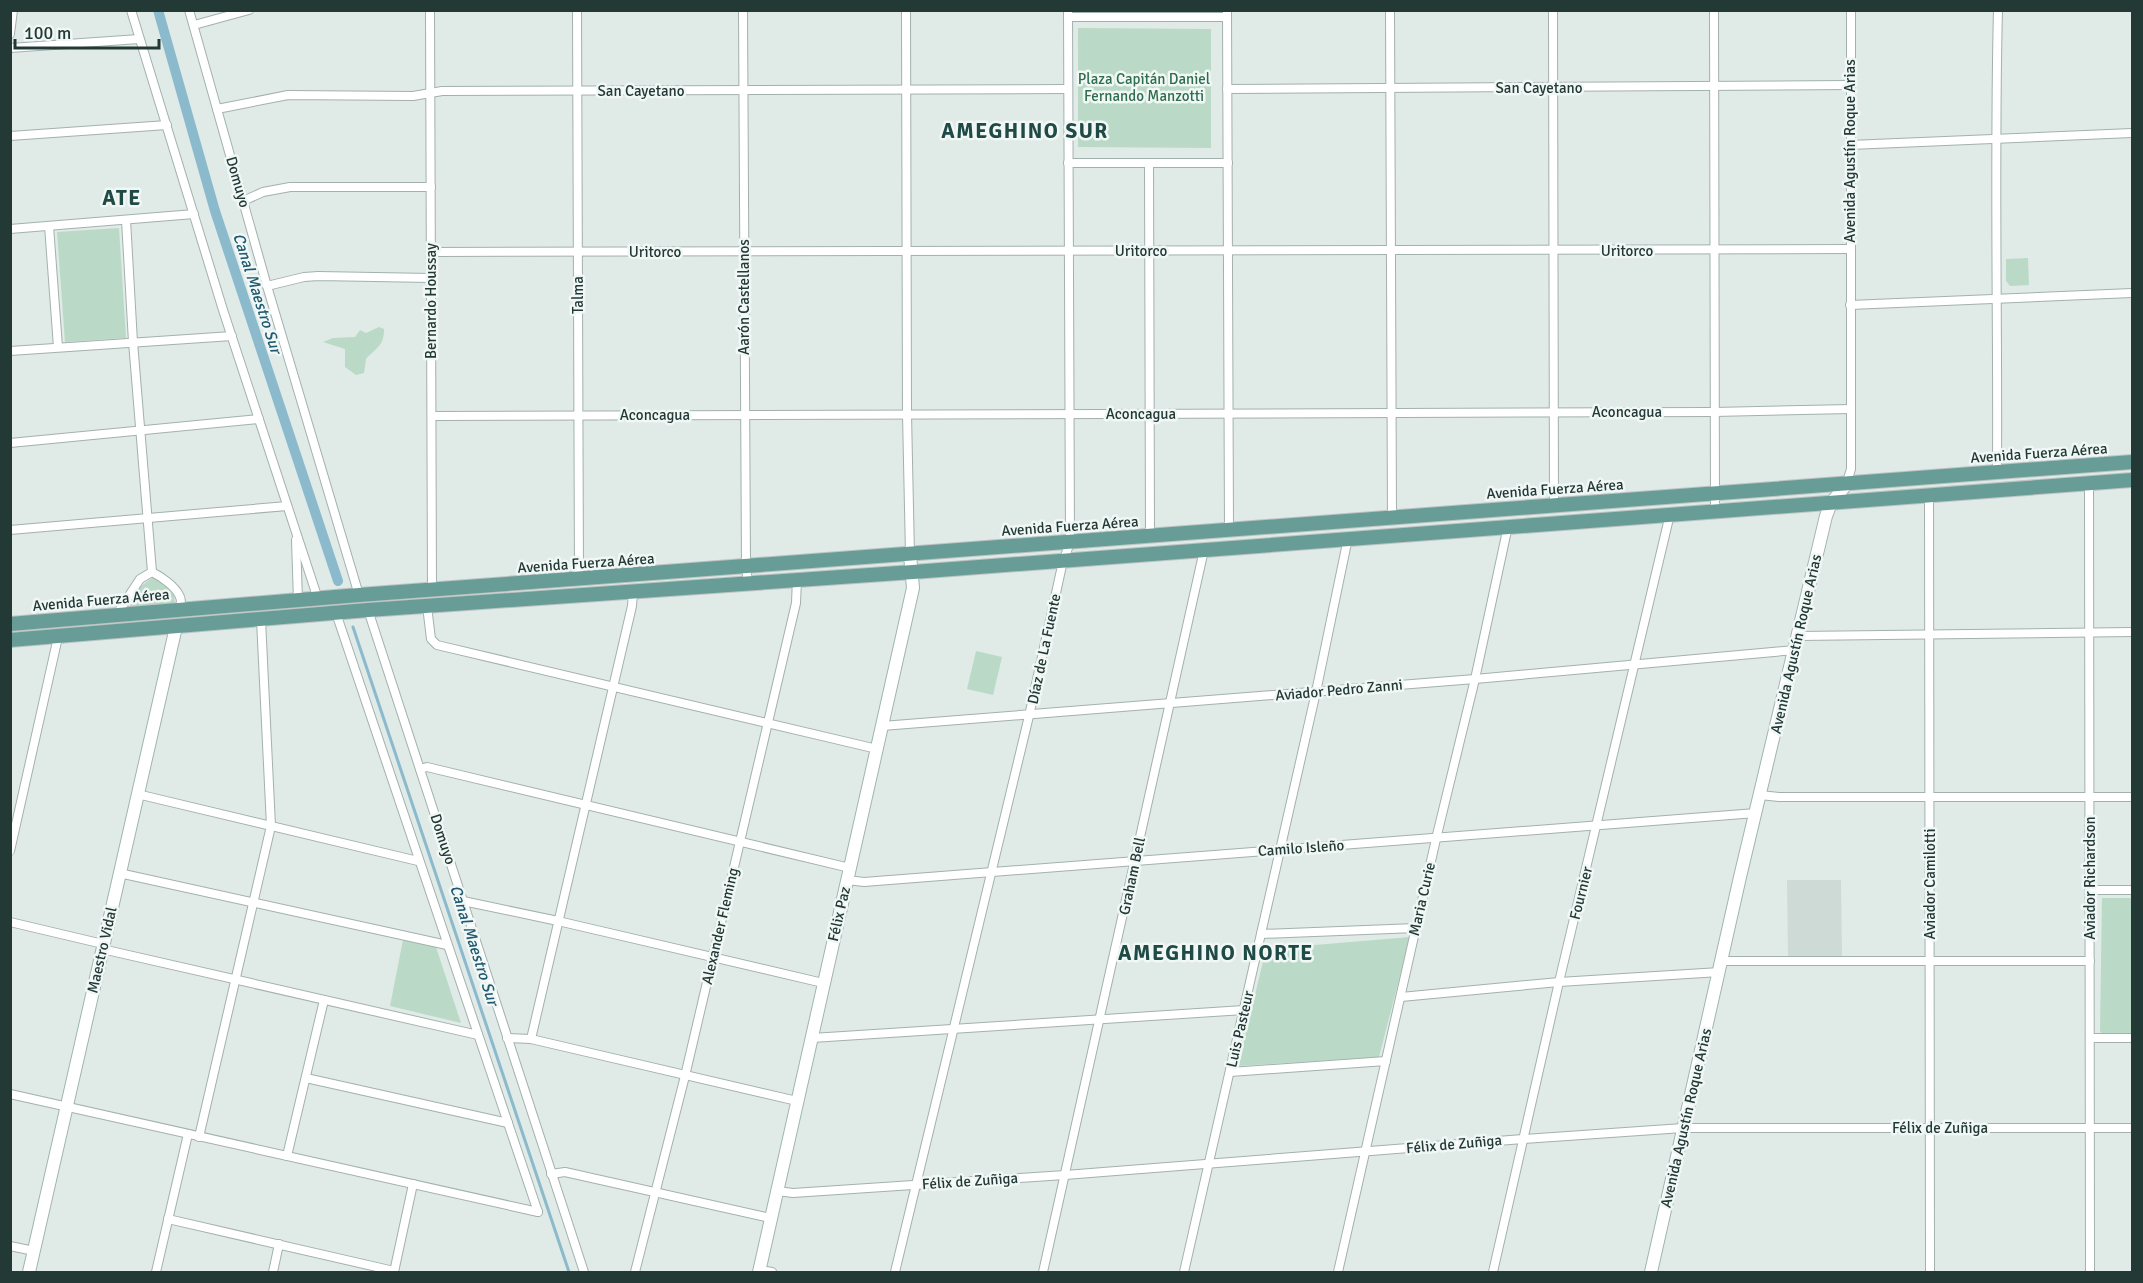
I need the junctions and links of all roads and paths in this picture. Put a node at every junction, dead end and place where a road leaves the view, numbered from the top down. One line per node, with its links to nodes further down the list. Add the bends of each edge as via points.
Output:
1 (13, 10): 18 (street)
2 (131, 10): 19 (street)
3 (189, 10): 17 (street, Domuyo)
4 (249, 10): 17 (street)
5 (430, 10): 30 (street, Bernardo Houssay)
6 (578, 10): 29 (street, Talma)
7 (743, 10): 27 (street, Aarón Castellanos)
8 (906, 10): 28 (street)
9 (1390, 10): 22 (street)
10 (1553, 10): 23 (street)
11 (1714, 10): 24 (street)
12 (1851, 10): 21 (street, Avenida Agustín Roque Arias)
13 (1998, 10): 35 (street)
14 (1068, 14): 15 (street); 25 (street, Díaz de La Fuente)
15 (1148, 14): 16 (street)
16 (1227, 14): 26 (street)
17 (194, 25): 31 (street, Domuyo)
18 (10, 34)
19 (139, 39): 20 (street); 32 (street)
20 (10, 48)
21 (1850, 86): 24 (street, San Cayetano); 36 (street, Avenida Agustín Roque Arias)
22 (1390, 88): 23 (street, San Cayetano); 26 (street, San Cayetano); 51 (street)
23 (1553, 88): 24 (street, San Cayetano); 52 (street)
24 (1714, 88): 47 (street)
25 (1068, 89): 28 (street, San Cayetano); 37 (street, Díaz de La Fuente)
26 (1227, 89): 39 (street)
27 (743, 90): 28 (street, San Cayetano); 29 (street, San Cayetano); 55 (street, Aarón Castellanos)
28 (907, 90): 56 (street)
29 (578, 91): 30 (street, San Cayetano); 54 (street, Talma)
30 (431, 93): 31 (street, San Cayetano, via 288,95); 40 (street, Bernardo Houssay)
31 (217, 109): 41 (street, Domuyo)
32 (167, 125): 34 (street); 42 (street)
33 (2133, 133): 35 (street)
34 (10, 136)
35 (1995, 140): 36 (street); 60 (street)
36 (1850, 145): 46 (street, Avenida Agustín Roque Arias)
37 (1068, 163): 38 (street); 48 (street, Díaz de La Fuente)
38 (1149, 163): 39 (street); 49 (street)
39 (1228, 163): 50 (street)
40 (431, 187): 41 (street, via 290,187); 53 (street, Bernardo Houssay)
41 (243, 201): 58 (street, Domuyo)
42 (194, 214): 43 (street); 62 (street)
43 (126, 220): 44 (street); 63 (street)
44 (49, 226): 45 (street); 64 (street)
45 (10, 229)
46 (1850, 249): 47 (street, Uritorco); 61 (street, Avenida Agustín Roque Arias)
47 (1714, 250): 52 (street, Uritorco); 68 (street)
48 (1068, 251): 49 (street, Uritorco); 56 (street, Uritorco); 72 (street, Díaz de La Fuente)
49 (1149, 251): 50 (street, Uritorco); 73 (street)
50 (1228, 251): 51 (street, Uritorco); 69 (street)
51 (1391, 251): 52 (street, Uritorco); 70 (street)
52 (1554, 251): 67 (street)
53 (431, 252): 54 (street, Uritorco); 57 (street, Bernardo Houssay)
54 (578, 252): 55 (street, Uritorco); 74 (street, Talma)
55 (744, 252): 56 (street, Uritorco); 75 (street, Aarón Castellanos)
56 (907, 252): 71 (street)
57 (431, 278): 58 (street, via 318,276); 76 (street, Bernardo Houssay)
58 (267, 286): 113 (street, Domuyo)
59 (2133, 293): 60 (street)
60 (1998, 298): 61 (street); 82 (street)
61 (1850, 305): 66 (street, Avenida Agustín Roque Arias)
62 (232, 336): 63 (street); 77 (street)
63 (133, 342): 64 (street); 78 (street)
64 (58, 347): 65 (street)
65 (10, 351)
66 (1851, 410): 68 (street, Aconcagua); 85 (street, Avenida Agustín Roque Arias, via 1851,469)
67 (1554, 412): 68 (street, Aconcagua); 70 (street, Aconcagua); 90 (street)
68 (1714, 412): 86 (street)
69 (1229, 413): 70 (street, Aconcagua); 73 (street, Aconcagua); 98 (street)
70 (1391, 413): 93 (street)
71 (908, 414): 72 (street, Aconcagua); 75 (street, Aconcagua); 103 (street)
72 (1069, 414): 73 (street, Aconcagua); 101 (street, Díaz de La Fuente)
73 (1150, 414): 99 (street)
74 (579, 415): 75 (street, Aconcagua); 76 (street, Aconcagua); 109 (street, Talma)
75 (745, 415): 105 (street, Aarón Castellanos)
76 (432, 416): 111 (street, Bernardo Houssay)
77 (259, 419): 78 (street); 89 (street)
78 (139, 430): 79 (street); 94 (street)
79 (10, 442)
80 (2133, 462): 82 (main road, Avenida Fuerza Aérea)
81 (2133, 469): 84 (main road, via 2094,472)
82 (1997, 472): 85 (main road, Avenida Fuerza Aérea)
83 (2133, 480): 84 (main road)
84 (2089, 484): 87 (main road); 124 (street, Aviador Richardson)
85 (1846, 485): 86 (main road, Avenida Fuerza Aérea); 88 (main road, Avenida Agustín Roque Arias)
86 (1714, 494): 90 (main road, Avenida Fuerza Aérea); 91 (street)
87 (1929, 495): 88 (main road); 126 (street, Aviador Camilotti)
88 (1831, 503): 91 (main road); 127 (main road, Avenida Agustín Roque Arias)
89 (287, 506): 94 (street); 97 (street)
90 (1554, 506): 93 (main road, Avenida Fuerza Aérea)
91 (1715, 510): 92 (main road)
92 (1670, 514): 95 (main road); 131 (street, Fournier)
93 (1392, 518): 98 (main road, Avenida Fuerza Aérea)
94 (147, 519): 96 (street); 106 (street)
95 (1508, 526): 100 (main road); 132 (street, Maria Curie)
96 (10, 530)
97 (295, 530): 114 (street); 115 (street)
98 (1229, 531): 99 (main road, Avenida Fuerza Aérea)
99 (1150, 536): 101 (main road, Avenida Fuerza Aérea)
100 (1348, 538): 102 (main road); 134 (street, Luis Pasteur)
101 (1070, 543): 103 (main road, Avenida Fuerza Aérea); 104 (street, Díaz de La Fuente)
102 (1204, 549): 104 (main road); 135 (street, Graham Bell)
103 (910, 555): 105 (main road, Avenida Fuerza Aérea); 107 (main road, Félix Paz)
104 (1063, 561): 107 (main road); 136 (street, Díaz de La Fuente)
105 (746, 567): 109 (main road, Avenida Fuerza Aérea); 110 (street, Aarón Castellanos)
106 (152, 572): 117 (street, via 177,592); 119 (street, via 140,579)
107 (912, 572): 108 (main road); 138 (main road, Félix Paz, via 913,588)
108 (798, 579): 110 (main road); 137 (street, Alexander Fleming, via 796,603)
109 (579, 580): 111 (main road, Avenida Fuerza Aérea)
110 (748, 583): 112 (main road)
111 (432, 591): 113 (main road, Avenida Fuerza Aérea)
112 (633, 592): 116 (main road); 133 (street)
113 (359, 595): 114 (main road, Avenida Fuerza Aérea); 120 (main road, via 357,603 340,606)
114 (318, 599): 115 (main road, Avenida Fuerza Aérea)
115 (298, 601): 117 (main road, Avenida Fuerza Aérea)
116 (427, 606): 118 (main road); 133 (street, via 431,639 437,645)
117 (180, 610): 119 (main road, Avenida Fuerza Aérea)
118 (368, 610): 120 (main road); 140 (street, Domuyo)
119 (117, 614): 122 (main road, Avenida Fuerza Aérea)
120 (336, 614): 121 (main road); 154 (street, Domuyo)
121 (261, 620): 123 (main road); 149 (street)
122 (10, 624)
123 (176, 627): 128 (main road); 141 (main road, Maestro Vidal)
124 (2090, 632): 125 (street); 126 (street); 144 (street, Aviador Richardson)
125 (2133, 632)
126 (1929, 634): 127 (street); 143 (street, Aviador Camilotti)
127 (1798, 636): 130 (main road, Avenida Agustín Roque Arias)
128 (58, 637): 129 (main road); 153 (street)
129 (10, 640)
130 (1795, 650): 131 (street, Aviador Pedro Zanni); 142 (main road, Avenida Agustín Roque Arias)
131 (1636, 664): 132 (street, Aviador Pedro Zanni); 148 (street, Fournier)
132 (1475, 679): 134 (street, Aviador Pedro Zanni); 150 (street, Maria Curie)
133 (613, 688): 137 (street); 146 (street)
134 (1316, 692): 135 (street, Aviador Pedro Zanni); 152 (street, Luis Pasteur)
135 (1170, 704): 136 (street, Aviador Pedro Zanni); 155 (street, Graham Bell)
136 (1029, 716): 138 (street, Aviador Pedro Zanni); 156 (street, Díaz de La Fuente)
137 (767, 723): 139 (street); 151 (street, Alexander Fleming)
138 (882, 726): 139 (main road, Félix Paz)
139 (878, 749): 158 (main road, Félix Paz)
140 (420, 769): 146 (street, Camilo Isleño, via 427,767); 161 (street, Domuyo)
141 (137, 794): 149 (street); 157 (main road, Maestro Vidal)
142 (1760, 795): 143 (street); 147 (main road, Avenida Agustín Roque Arias)
143 (1930, 796): 144 (street); 170 (street, Aviador Camilotti)
144 (2090, 797): 145 (street); 159 (street, Aviador Richardson)
145 (2133, 797)
146 (585, 806): 151 (street, Camilo Isleño); 163 (street)
147 (1756, 813): 148 (street, Camilo Isleño); 172 (main road, Avenida Agustín Roque Arias)
148 (1597, 825): 150 (street, Camilo Isleño); 175 (street, Fournier)
149 (271, 826): 154 (street); 162 (street)
150 (1436, 839): 152 (street, Camilo Isleño); 165 (street, Maria Curie)
151 (739, 841): 158 (street, Camilo Isleño); 169 (street, Alexander Fleming)
152 (1280, 849): 155 (street, Camilo Isleño); 166 (street, Luis Pasteur)
153 (10, 851)
154 (418, 861): 167 (street, Domuyo)
155 (1135, 862): 156 (street, Camilo Isleño); 179 (street, Graham Bell)
156 (991, 872): 158 (street, Camilo Isleño, via 864,882); 180 (street, Díaz de La Fuente)
157 (119, 873): 162 (street); 168 (main road, Maestro Vidal)
158 (848, 874): 174 (main road, Félix Paz)
159 (2090, 890): 160 (street); 171 (street, Aviador Richardson)
160 (2133, 890)
161 (462, 901): 163 (street); 182 (street, Domuyo)
162 (253, 904): 167 (street); 173 (street)
163 (558, 921): 169 (street); 186 (street)
164 (10, 922): 168 (street)
165 (1416, 928): 166 (street); 176 (street, Maria Curie)
166 (1261, 934): 178 (street, Luis Pasteur)
167 (447, 945): 181 (street, Domuyo)
168 (102, 946): 173 (street); 193 (main road, Maestro Vidal)
169 (713, 956): 174 (street); 189 (street, Alexander Fleming)
170 (1930, 961): 171 (street); 172 (street); 196 (street, Aviador Camilotti)
171 (2090, 961): 184 (street, Aviador Richardson)
172 (1721, 966): 175 (street); 195 (main road, Avenida Agustín Roque Arias)
173 (236, 980): 177 (street); 200 (street)
174 (823, 982): 183 (main road, Félix Paz)
175 (1559, 982): 176 (street); 201 (street, Fournier)
176 (1401, 997): 187 (street, Maria Curie)
177 (324, 1000): 181 (street); 190 (street)
178 (1244, 1010): 179 (street); 188 (street, Luis Pasteur)
179 (1100, 1019): 180 (street); 206 (street, Graham Bell)
180 (954, 1029): 183 (street); 208 (street, Díaz de La Fuente)
181 (478, 1035): 194 (street, Domuyo)
182 (507, 1038): 186 (street); 205 (street, Domuyo)
183 (812, 1038): 192 (main road, Félix Paz)
184 (2090, 1038): 185 (street); 197 (street, Aviador Richardson)
185 (2133, 1038)
186 (531, 1039): 189 (street)
187 (1386, 1061): 188 (street); 202 (street, Maria Curie)
188 (1230, 1072): 204 (street, Luis Pasteur)
189 (685, 1076): 192 (street); 210 (street, Alexander Fleming)
190 (306, 1078): 194 (street); 203 (street)
191 (10, 1094): 193 (street)
192 (797, 1101): 209 (main road, Félix Paz)
193 (67, 1107): 199 (street); 215 (main road, Maestro Vidal)
194 (508, 1123): 207 (street, Domuyo, via 538,1212)
195 (1683, 1128): 196 (street, Félix de Zuñiga); 201 (street, Félix de Zuñiga); 228 (main road, Avenida Agustín Roque Arias)
196 (1931, 1128): 197 (street, Félix de Zuñiga); 229 (street, Aviador Camilotti)
197 (2090, 1128): 198 (street, Félix de Zuñiga); 230 (street, Aviador Richardson)
198 (2133, 1128)
199 (188, 1134): 200 (street); 212 (street)
200 (199, 1137): 203 (street)
201 (1523, 1139): 202 (street, Félix de Zuñiga); 227 (street, Fournier)
202 (1365, 1152): 204 (street, Félix de Zuñiga); 226 (street, Maria Curie)
203 (287, 1156): 207 (street)
204 (1209, 1163): 206 (street, Félix de Zuñiga); 225 (street, Luis Pasteur)
205 (551, 1174): 210 (street, via 565,1172); 220 (street, Domuyo)
206 (1065, 1175): 208 (street, Félix de Zuñiga); 224 (street, Graham Bell)
207 (413, 1184): 219 (street)
208 (916, 1185): 209 (street, Félix de Zuñiga); 223 (street, Díaz de La Fuente)
209 (777, 1191): 211 (main road, Félix Paz)
210 (657, 1192): 211 (street); 221 (street, Alexander Fleming)
211 (770, 1218): 222 (main road, Félix Paz)
212 (168, 1219): 213 (street); 217 (street)
213 (279, 1244): 218 (street); 219 (street)
214 (10, 1245): 215 (street)
215 (34, 1251): 216 (main road, Maestro Vidal)
216 (29, 1272)
217 (156, 1272)
218 (273, 1272)
219 (394, 1272)
220 (584, 1272)
221 (635, 1272)
222 (764, 1272)
223 (895, 1272)
224 (1043, 1272)
225 (1184, 1272)
226 (1338, 1272)
227 (1493, 1272)
228 (1651, 1272)
229 (1930, 1272)
230 (2090, 1272)

